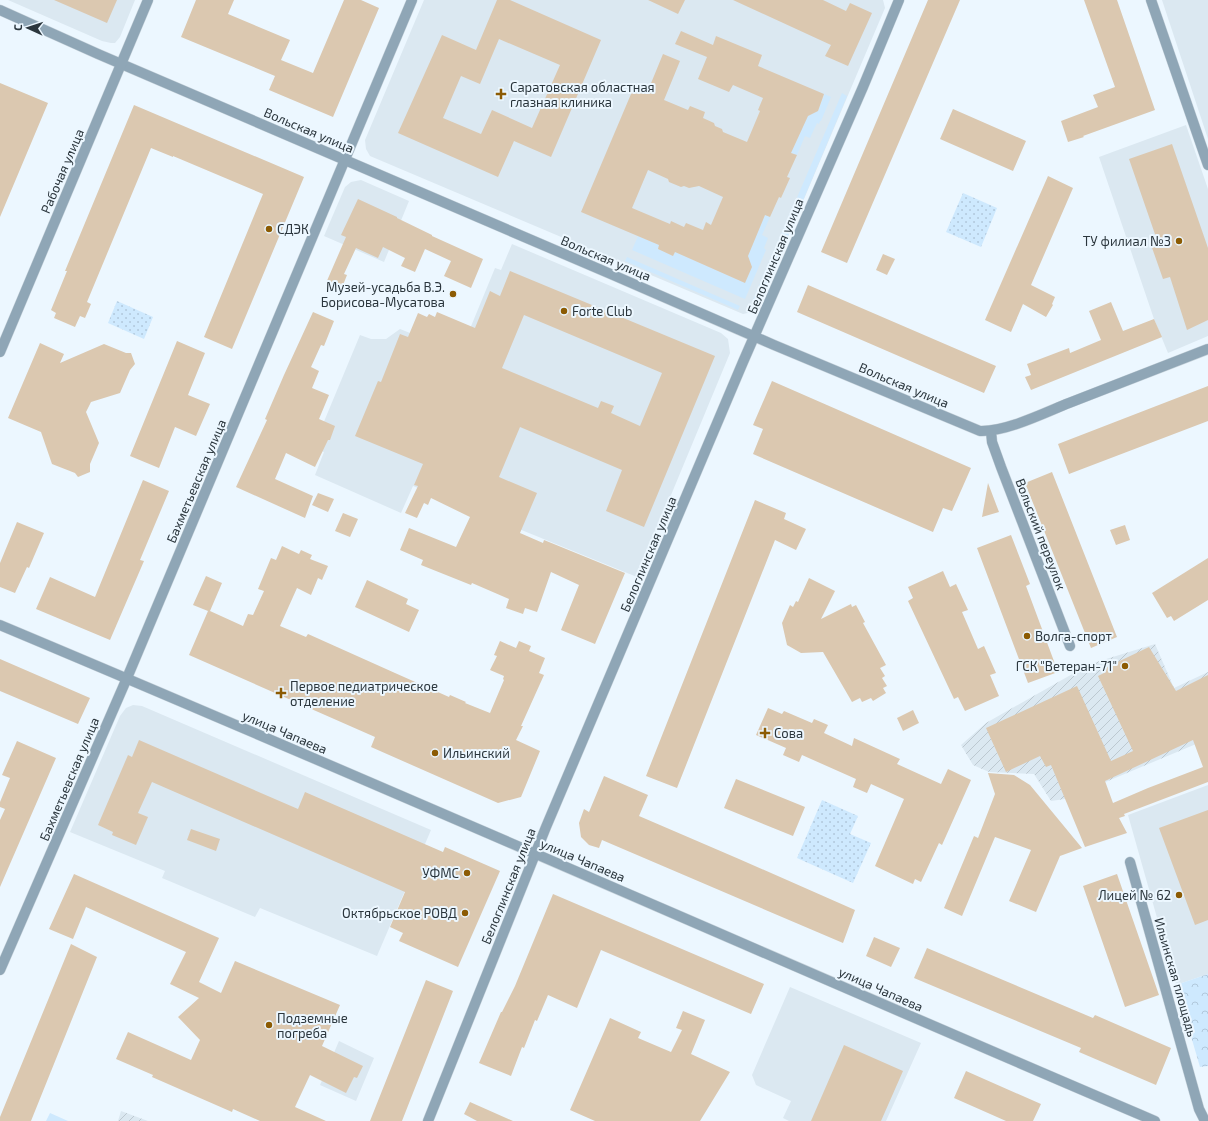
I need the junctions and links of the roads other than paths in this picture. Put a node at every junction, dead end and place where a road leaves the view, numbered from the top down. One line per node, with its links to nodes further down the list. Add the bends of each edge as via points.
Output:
1 (148, 0): 6 (street, Рабочая улица)
2 (412, 0): 7 (street, Бахметьевская улица)
3 (899, 0): 9 (street, Белоглинская улица)
4 (1151, 0): 8 (street)
5 (0, 10): 6 (street, Вольская улица)
6 (121, 63): 7 (street, Вольская улица); 11 (street, Рабочая улица)
7 (345, 160): 9 (street, Вольская улица); 15 (street, Бахметьевская улица)
8 (1208, 165)
9 (754, 336): 12 (street, Вольская улица, via 980,431); 16 (street, Белоглинская улица)
10 (1208, 349): 12 (street, Вольская улица, via 1032,418)
11 (0, 352)
12 (991, 431): 14 (street, Вольский переулок, via 992,442)
13 (0, 625): 15 (street, улица Чапаева)
14 (1070, 646)
15 (127, 678): 16 (street, улица Чапаева); 18 (street, Бахметьевская улица)
16 (535, 853): 19 (street, Белоглинская улица); 20 (street, улица Чапаева)
17 (1130, 862): 21 (street, Ильинская площадь, via 1199,1109)
18 (0, 970)
19 (428, 1121)
20 (1155, 1121)
21 (1205, 1121)

